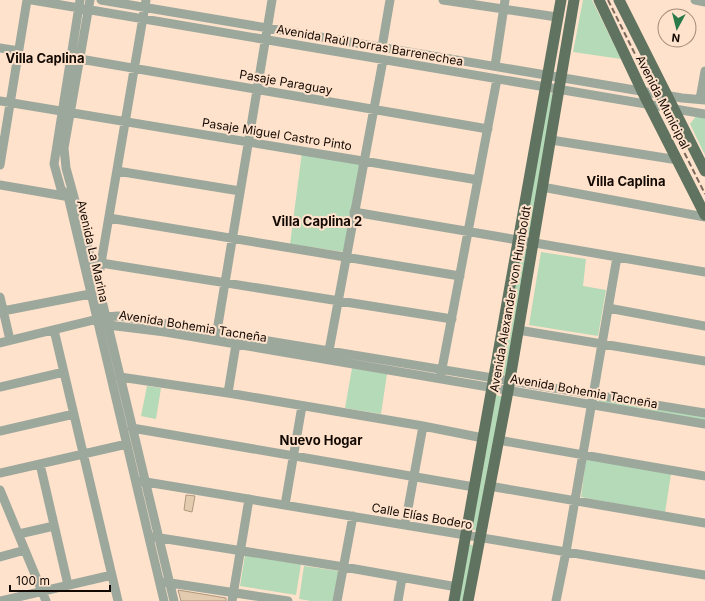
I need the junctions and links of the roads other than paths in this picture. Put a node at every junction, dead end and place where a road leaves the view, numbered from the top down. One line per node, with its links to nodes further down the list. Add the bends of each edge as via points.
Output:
1 (27, 0): 25 (street)
2 (32, 0): 15 (street, Avenida Raúl Porras Barrenechea)
3 (90, 0): 17 (street, Avenida La Marina)
4 (100, 0): 16 (street, Avenida Raúl Porras Barrenechea)
5 (272, 0): 21 (street)
6 (390, 0): 23 (street)
7 (443, 0): 18 (street)
8 (506, 0): 18 (street)
9 (561, 0): 19 (main road, Avenida Alexander von Humboldt)
10 (574, 0): 32 (main road, Avenida Alexander von Humboldt)
11 (598, 0): 37 (main road, Avenida Municipal)
12 (619, 0): 38 (main road, Avenida Municipal)
13 (695, 0): 14 (street)
14 (705, 2)
15 (79, 4): 17 (street, Avenida Raúl Porras Barrenechea); 45 (street, Avenida La Marina)
16 (145, 4): 20 (street); 21 (street, Avenida Raúl Porras Barrenechea)
17 (89, 10): 20 (street, Avenida Raúl Porras Barrenechea); 26 (street, Avenida La Marina)
18 (504, 10): 19 (street); 28 (street)
19 (557, 17): 31 (main road, Avenida Alexander von Humboldt)
20 (143, 19): 22 (street, Avenida Raúl Porras Barrenechea); 29 (street)
21 (267, 28): 22 (street); 23 (street, Avenida Raúl Porras Barrenechea)
22 (265, 40): 27 (street, Avenida Raúl Porras Barrenechea); 35 (street)
23 (382, 47): 28 (street, Avenida Raúl Porras Barrenechea)
24 (0, 48): 25 (street)
25 (19, 51): 41 (street)
26 (80, 59): 29 (street, Pasaje Paraguay); 46 (street, Avenida La Marina)
27 (383, 60): 33 (street, Avenida Raúl Porras Barrenechea); 44 (street)
28 (495, 66): 31 (street, Avenida Raúl Porras Barrenechea)
29 (134, 68): 35 (street, Pasaje Paraguay); 48 (street)
30 (705, 71): 39 (street)
31 (547, 75): 32 (street, Avenida Raúl Porras Barrenechea); 34 (main road, Avenida Alexander von Humboldt)
32 (562, 77): 36 (main road, Avenida Alexander von Humboldt); 37 (street, Avenida Raúl Porras Barrenechea)
33 (497, 79): 34 (street, Avenida Raúl Porras Barrenechea); 49 (street)
34 (545, 87): 36 (street, Avenida Raúl Porras Barrenechea); 67 (main road, Avenida Alexander von Humboldt)
35 (257, 89): 44 (street, Pasaje Paraguay); 51 (street)
36 (560, 90): 42 (street, Avenida Raúl Porras Barrenechea); 50 (main road, Avenida Alexander von Humboldt)
37 (642, 91): 38 (street, Avenida Raúl Porras Barrenechea); 42 (main road, Avenida Municipal)
38 (666, 95): 39 (street, Avenida Raúl Porras Barrenechea); 43 (main road, Avenida Municipal)
39 (702, 99)
40 (0, 101): 41 (street, Pasaje Miguel Castro Pinto)
41 (10, 102): 45 (street, Pasaje Miguel Castro Pinto); 54 (street)
42 (650, 105): 43 (street, Avenida Raúl Porras Barrenechea); 52 (main road, Avenida Municipal)
43 (674, 109): 47 (street, Avenida Raúl Porras Barrenechea); 56 (main road, Avenida Municipal)
44 (374, 110): 49 (street, Pasaje Paraguay); 53 (street)
45 (62, 111): 46 (street, Pasaje Miguel Castro Pinto); 61 (street, Avenida La Marina, via 54,164 61,189)
46 (72, 112): 48 (street, Pasaje Miguel Castro Pinto); 61 (street, Avenida La Marina, via 64,148)
47 (705, 114)
48 (125, 121): 51 (street, Pasaje Miguel Castro Pinto); 55 (street)
49 (488, 129): 57 (street)
50 (551, 140): 52 (street); 59 (main road, Avenida Alexander von Humboldt)
51 (248, 142): 53 (street, Pasaje Miguel Castro Pinto); 60 (street)
52 (678, 160): 63 (main road, Avenida Municipal)
53 (364, 161): 57 (street, Pasaje Miguel Castro Pinto); 62 (street)
54 (0, 165)
55 (117, 171): 60 (street); 64 (street)
56 (705, 171)
57 (478, 180): 65 (street)
58 (0, 185): 61 (street)
59 (542, 187): 63 (street); 68 (main road, Avenida Alexander von Humboldt)
60 (240, 191): 66 (street)
61 (71, 197): 75 (street, Avenida La Marina); 76 (street, Avenida La Marina)
62 (354, 212): 65 (street); 69 (street)
63 (705, 216)
64 (109, 218): 66 (street); 71 (street)
65 (468, 232): 67 (street); 73 (street)
66 (232, 238): 69 (street); 74 (street)
67 (518, 240): 68 (street); 97 (main road, Avenida Alexander von Humboldt)
68 (534, 243): 70 (street); 85 (main road, Avenida Alexander von Humboldt)
69 (346, 257): 73 (street); 78 (street)
70 (617, 257): 72 (street); 79 (street)
71 (101, 263): 74 (street); 75 (street)
72 (705, 272)
73 (460, 276): 81 (street)
74 (225, 283): 78 (street); 86 (street)
75 (98, 284): 82 (street, Avenida La Marina)
76 (90, 294): 80 (street); 82 (street, Avenida La Marina)
77 (0, 298): 80 (street)
78 (338, 300): 81 (street); 91 (street)
79 (608, 308): 83 (street); 90 (street)
80 (3, 311): 87 (street)
81 (452, 319): 93 (street)
82 (104, 321): 84 (street); 86 (street, Avenida Bohemia Tacneña, via 165,332); 95 (street, Avenida La Marina); 112 (street, Avenida La Marina)
83 (705, 326)
84 (54, 330): 87 (street); 94 (street)
85 (518, 330): 90 (street); 98 (main road, Avenida Alexander von Humboldt)
86 (216, 336): 89 (street, Avenida Bohemia Tacneña); 91 (street, Avenida Bohemia Tacneña)
87 (10, 340): 88 (street)
88 (0, 342)
89 (236, 344): 91 (street, Avenida Bohemia Tacneña); 100 (street)
90 (602, 344): 92 (street); 101 (street)
91 (328, 355): 93 (street, Avenida Bohemia Tacneña); 96 (street, Avenida Bohemia Tacneña)
92 (705, 361)
93 (442, 369): 96 (street); 97 (street, Avenida Bohemia Tacneña)
94 (64, 372): 99 (street); 105 (street)
95 (120, 377): 100 (street); 108 (street, Avenida La Marina)
96 (441, 379): 97 (street, Avenida Bohemia Tacneña)
97 (493, 383): 98 (street, Avenida Bohemia Tacneña); 110 (main road, Avenida Alexander von Humboldt)
98 (508, 385): 101 (street, Avenida Bohemia Tacneña); 102 (street, Avenida Bohemia Tacneña); 111 (main road, Avenida Alexander von Humboldt)
99 (0, 387)
100 (228, 393): 103 (street)
101 (593, 394): 102 (street); 104 (street, Avenida Bohemia Tacneña)
102 (592, 405): 106 (street, Avenida Bohemia Tacneña); 115 (street)
103 (302, 406): 107 (street); 114 (street)
104 (705, 413)
105 (74, 414): 109 (street); 113 (street)
106 (705, 424)
107 (423, 426): 110 (street); 118 (street)
108 (132, 428): 114 (street); 121 (street, Avenida La Marina)
109 (0, 431)
110 (483, 438): 122 (main road, Avenida Alexander von Humboldt)
111 (498, 440): 115 (street); 123 (main road, Avenida Alexander von Humboldt)
112 (127, 444): 113 (street); 120 (street, Avenida La Marina)
113 (83, 454): 116 (street); 144 (street)
114 (294, 455): 118 (street); 127 (street)
115 (583, 455): 119 (street); 126 (street)
116 (40, 464): 117 (street); 132 (street)
117 (0, 474)
118 (413, 475): 122 (street); 131 (street)
119 (705, 476)
120 (135, 480): 121 (street, Calle Elías Bodero); 135 (street, Avenida La Marina)
121 (146, 482): 125 (street, Calle Elías Bodero); 136 (street, Avenida La Marina)
122 (474, 486): 134 (main road, Avenida Alexander von Humboldt)
123 (490, 486): 126 (street); 137 (main road, Avenida Alexander von Humboldt)
124 (0, 490): 128 (street)
125 (249, 498): 127 (street, Calle Elías Bodero); 139 (street)
126 (575, 501): 130 (street); 140 (street)
127 (285, 505): 129 (street, Calle Elías Bodero)
128 (4, 513): 133 (street)
129 (353, 516): 131 (street, Calle Elías Bodero); 142 (street)
130 (705, 523)
131 (405, 525): 134 (street, Calle Elías Bodero)
132 (54, 526): 133 (street); 148 (street)
133 (19, 534): 138 (street)
134 (466, 535): 137 (street, Calle Elías Bodero); 149 (main road, Avenida Alexander von Humboldt)
135 (149, 536): 136 (street); 146 (street, Avenida La Marina)
136 (159, 537): 139 (street); 147 (street, Avenida La Marina)
137 (480, 537): 140 (street, Calle Elías Bodero); 161 (main road, Avenida Alexander von Humboldt)
138 (25, 550): 141 (street); 150 (street)
139 (240, 551): 142 (street); 151 (street)
140 (566, 552): 143 (street, Calle Elías Bodero); 162 (street)
141 (0, 557)
142 (344, 567): 145 (street); 158 (street)
143 (705, 575)
144 (112, 576): 148 (street); 154 (street)
145 (402, 578): 149 (street); 159 (street)
146 (159, 580): 147 (street); 155 (street, Avenida La Marina)
147 (170, 582): 151 (street); 156 (street, Avenida La Marina)
148 (68, 586): 150 (street)
149 (456, 587): 160 (main road, Avenida Alexander von Humboldt)
150 (42, 592): 152 (street); 153 (street)
151 (232, 597): 157 (street)
152 (1, 601)
153 (46, 601)
154 (118, 601)
155 (164, 601)
156 (174, 601)
157 (288, 601)
158 (337, 601)
159 (398, 601)
160 (454, 601)
161 (468, 601)
162 (556, 601)

